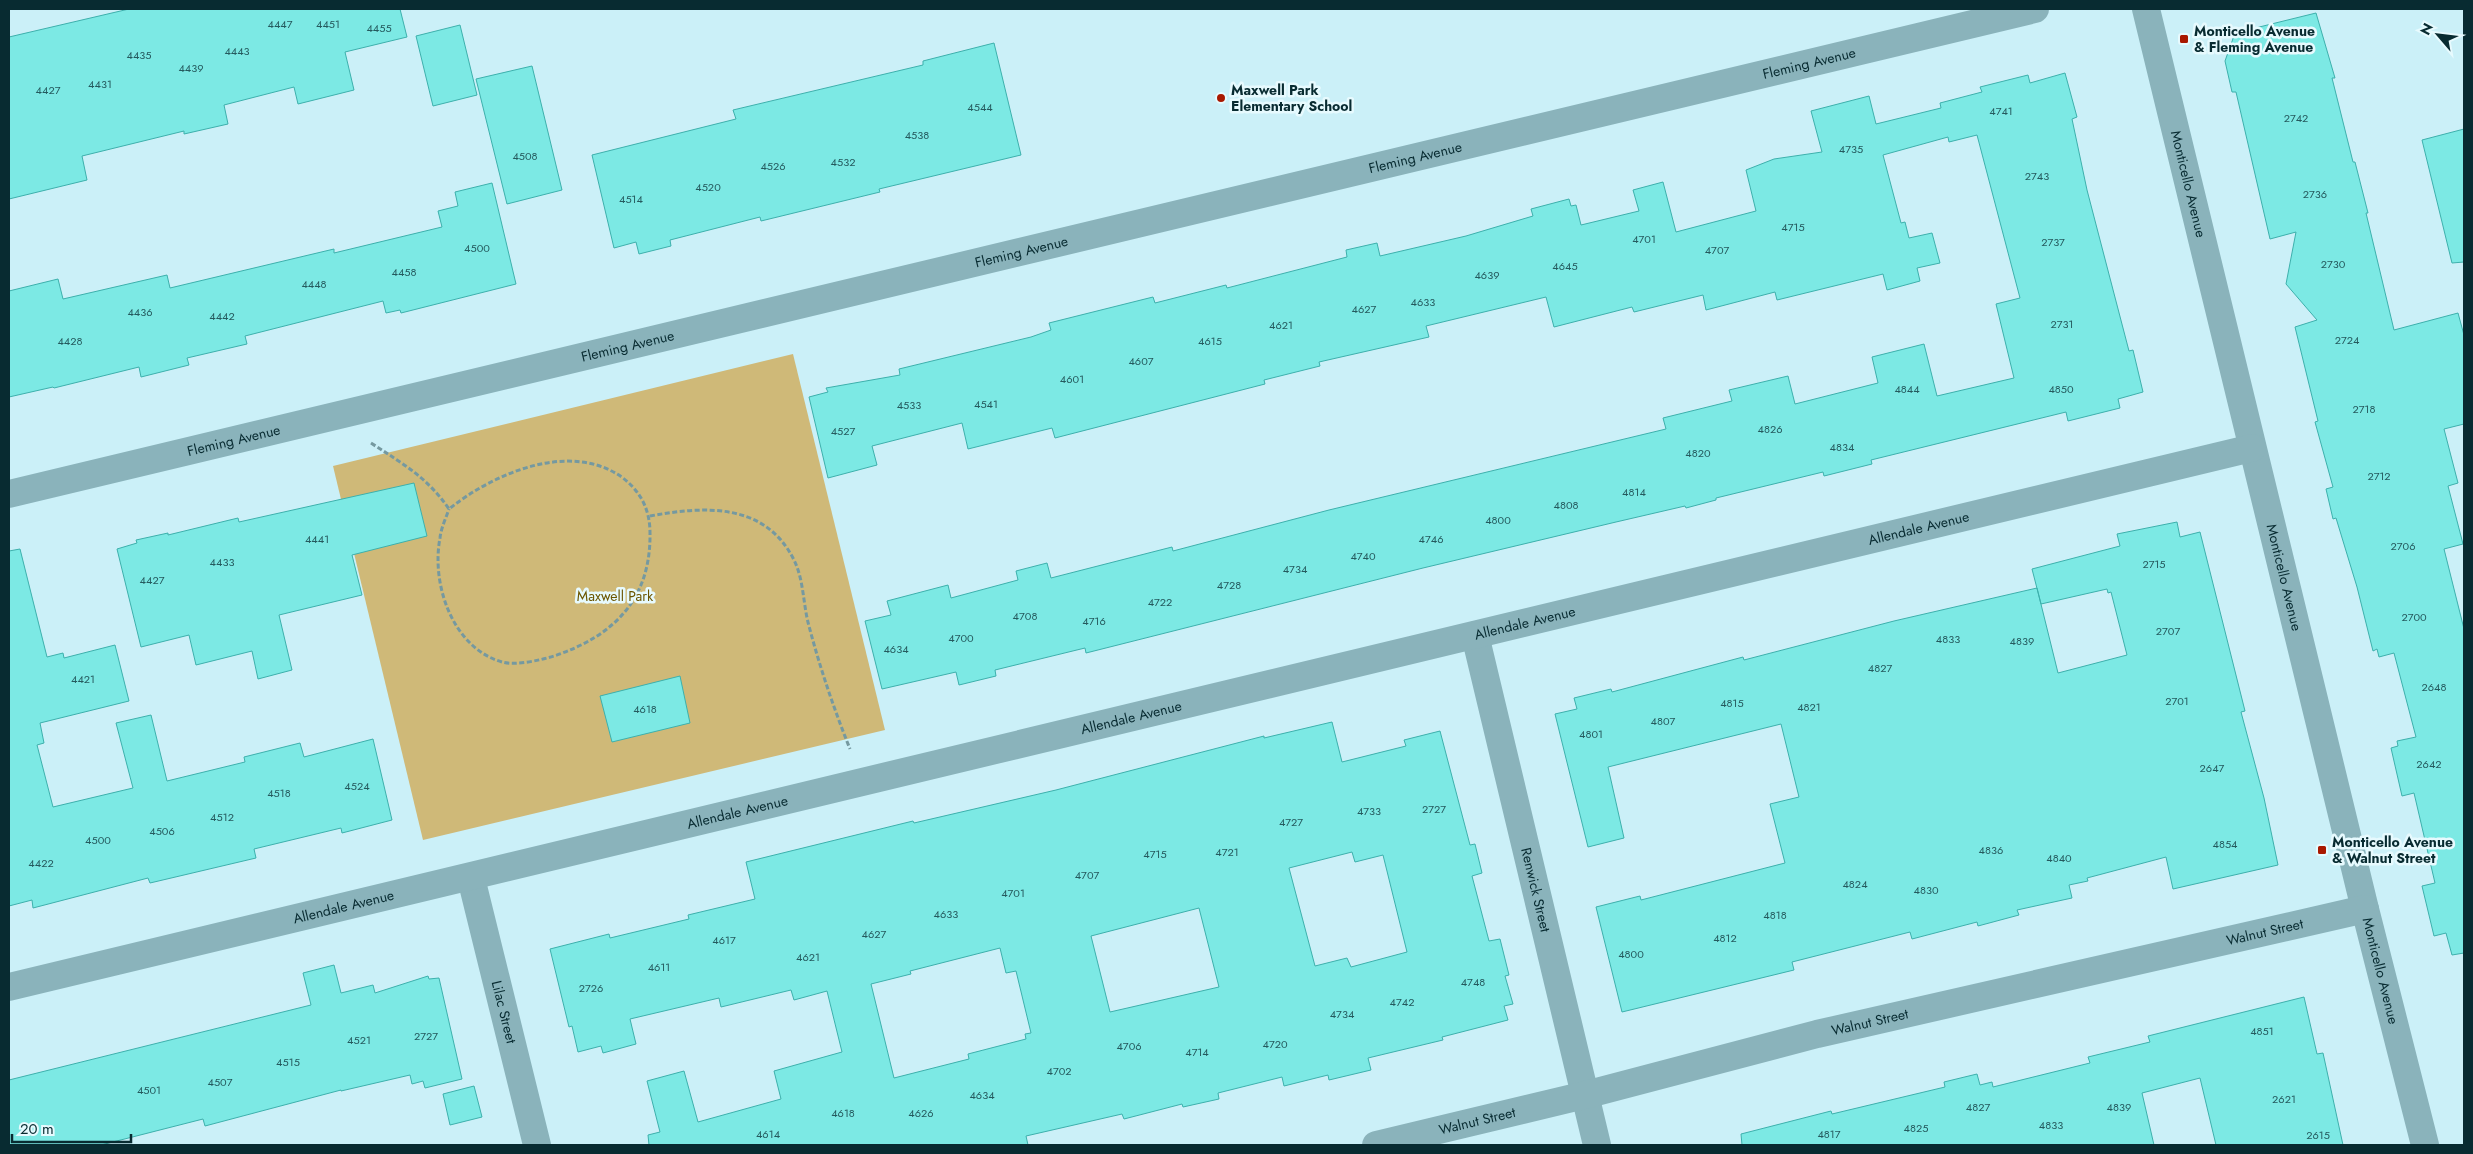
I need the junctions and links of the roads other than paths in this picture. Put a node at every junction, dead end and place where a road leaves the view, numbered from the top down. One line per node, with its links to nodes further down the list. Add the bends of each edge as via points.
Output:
1 (2034, 9): 4 (street, Fleming Avenue)
2 (2146, 9): 3 (street, Monticello Avenue)
3 (2252, 448): 5 (street, Allendale Avenue); 7 (street, Monticello Avenue)
4 (9, 494)
5 (1475, 635): 6 (street, Allendale Avenue); 9 (street, Renwick Street)
6 (471, 878): 8 (street, Allendale Avenue); 10 (street, Lilac Street)
7 (2364, 909): 9 (street, Walnut Street, via 1817,1034); 13 (street, Monticello Avenue)
8 (9, 987)
9 (1585, 1095): 11 (street, Walnut Street); 12 (street, Renwick Street)
10 (537, 1145)
11 (1376, 1145)
12 (1597, 1145)
13 (2425, 1145)

